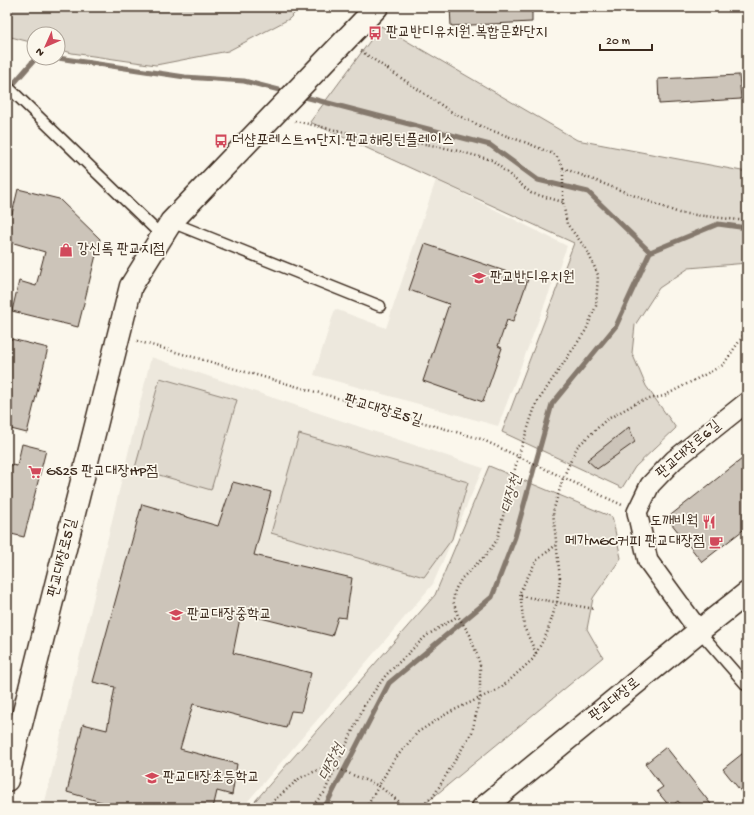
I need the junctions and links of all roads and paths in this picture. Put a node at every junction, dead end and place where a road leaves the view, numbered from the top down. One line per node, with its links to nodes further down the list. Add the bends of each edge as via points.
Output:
1 (377, 7): 2 (street)
2 (346, 41): 4 (street, 판교대장로5길); 5 (path, via 453,113 556,155)
3 (7, 86): 8 (lane)
4 (275, 114): 6 (path, via 385,141 432,145 492,160 531,193); 8 (street, 판교대장로5길)
5 (563, 168): 6 (path); 7 (path, via 679,213)
6 (563, 200): 13 (path, via 567,224 587,250 598,275 596,306 586,330 536,404)
7 (747, 221)
8 (167, 229): 9 (lane); 11 (street, 판교대장로5길, via 132,286)
9 (380, 306)
10 (747, 330): 14 (path, via 723,365 664,396 640,401 606,420 577,447)
11 (119, 336): 13 (path, 판교대장로5길, via 481,439); 27 (street, 판교대장로5길)
12 (747, 402): 15 (street, 판교대장로6길, via 674,460 650,484)
13 (518, 457): 14 (path, 판교대장로5길); 21 (path, via 496,540 454,590 453,601)
14 (564, 478): 15 (path, 판교대장로5길); 16 (path, via 553,512)
15 (637, 512): 22 (street, via 648,561)
16 (556, 544): 18 (path, via 536,561 520,592); 19 (path, via 560,579)
17 (747, 593): 22 (street, 판교대장로)
18 (521, 596): 19 (path); 23 (path, via 524,627)
19 (557, 602): 20 (path); 23 (path, via 547,633)
20 (595, 609)
21 (459, 616): 25 (path, via 480,664); 26 (path, via 426,636 386,675 365,704)
22 (699, 631): 24 (lane); 34 (street, 판교대장로)
23 (536, 653): 25 (path, via 533,659 501,688)
24 (747, 686)
25 (480, 698): 28 (path, via 448,713 418,732 393,761); 33 (path, via 472,732 434,797)
26 (336, 768): 28 (path); 29 (path, via 329,765 300,778); 30 (path, via 324,793)
27 (7, 780)
28 (379, 786): 31 (path); 32 (path)
29 (265, 808)
30 (310, 808)
31 (366, 808)
32 (407, 808)
33 (417, 808)
34 (483, 808)

